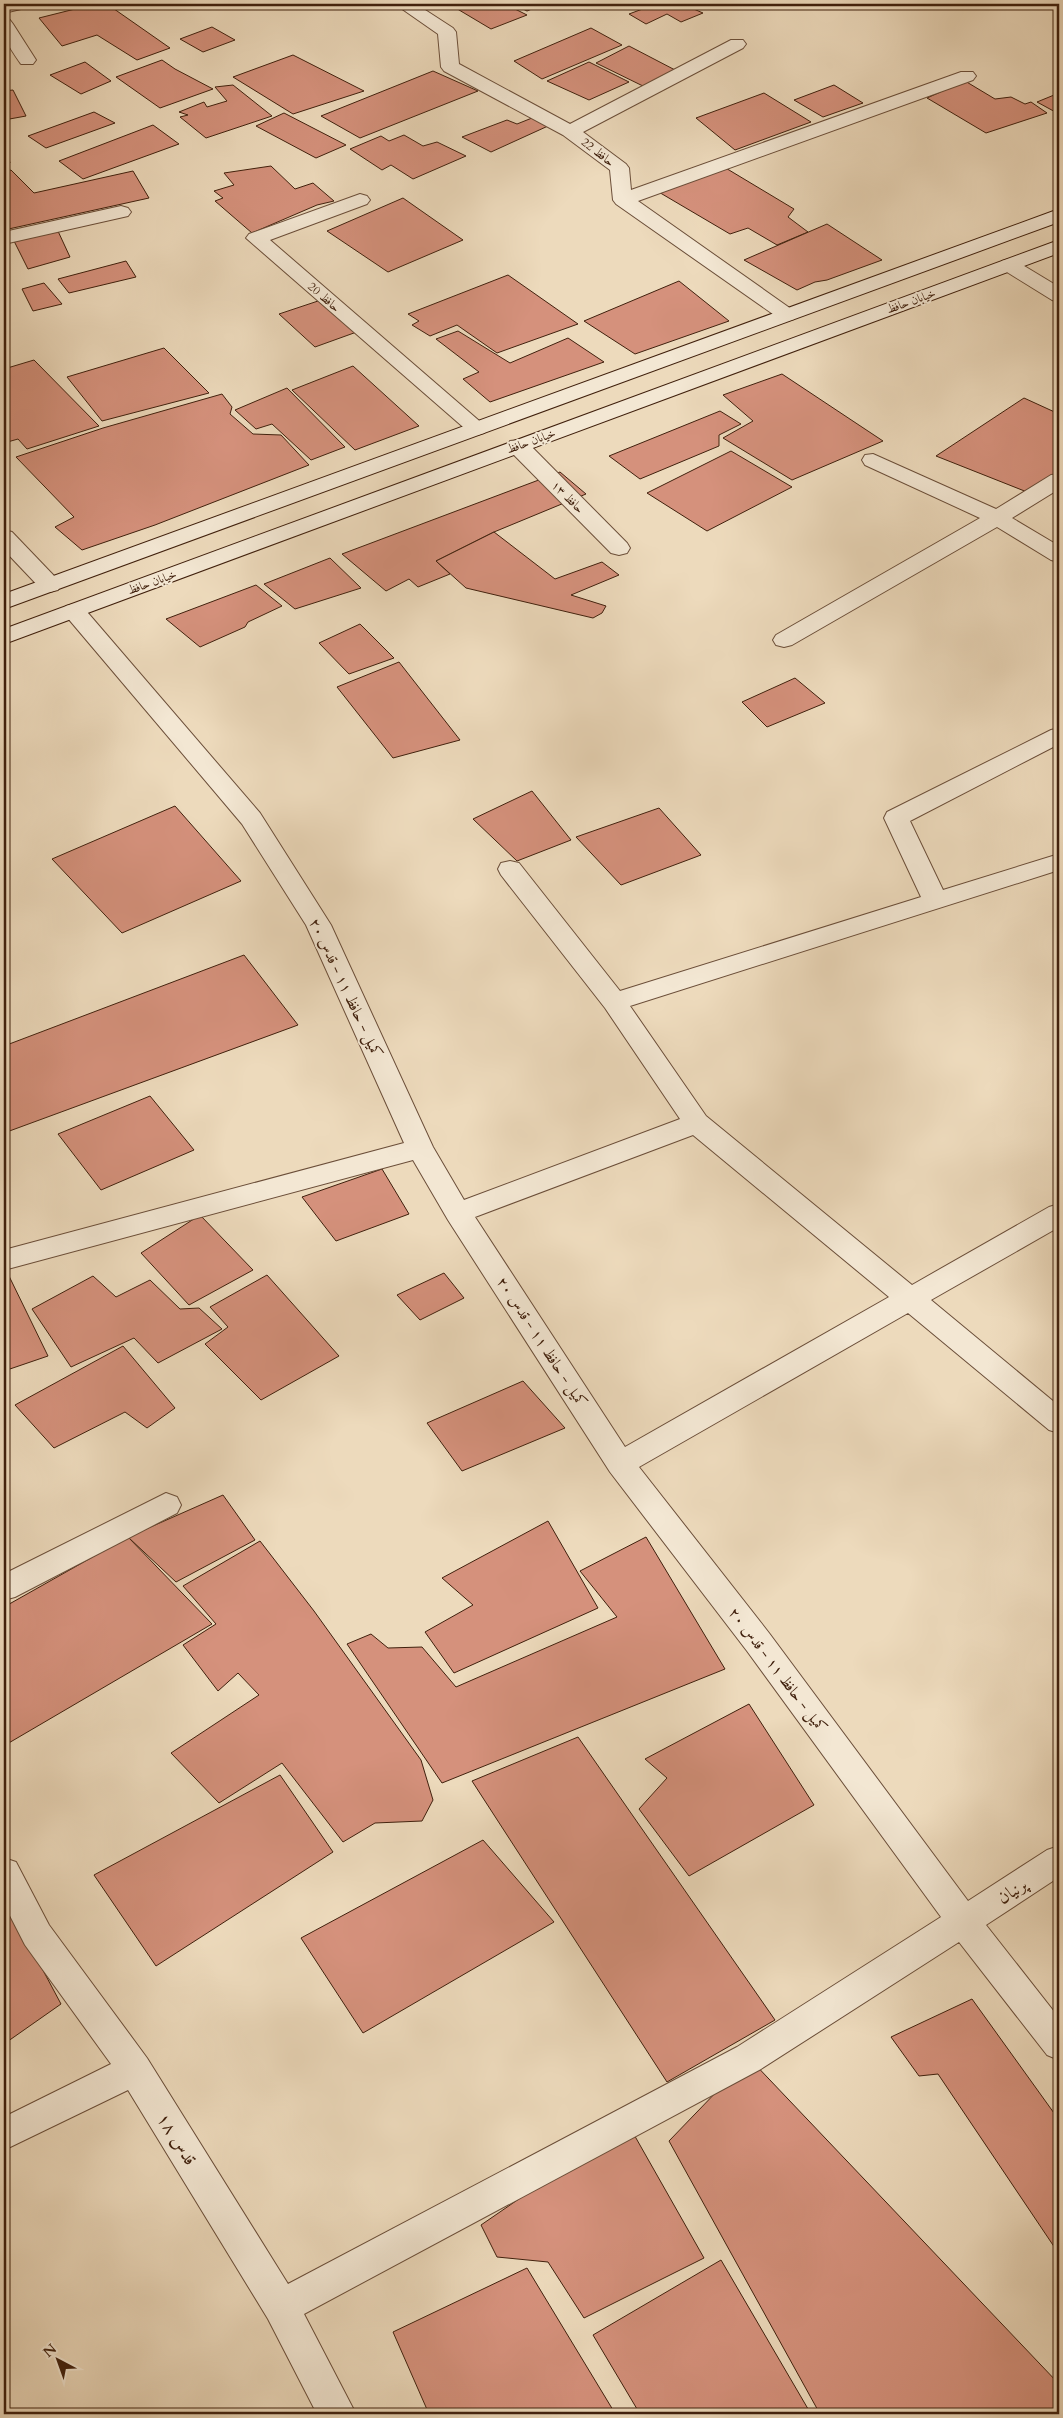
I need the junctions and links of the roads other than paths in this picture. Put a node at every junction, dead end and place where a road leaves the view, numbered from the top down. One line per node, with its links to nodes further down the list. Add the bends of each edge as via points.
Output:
1 (19, 4): 3 (street)
2 (404, 4): 8 (street, حافظ 22, via 447,32 450,67)
3 (4, 8)
4 (4, 24): 6 (street)
5 (737, 44): 8 (street)
6 (26, 60)
7 (967, 76): 10 (street)
8 (570, 131): 10 (street, حافظ 22, via 619,168)
9 (360, 200): 18 (street, حافظ 20, via 256,238)
10 (623, 200): 17 (street)
11 (121, 212): 13 (street)
12 (1059, 215): 17 (street, خیابان حافظ)
13 (4, 238)
14 (1059, 246): 15 (street, خیابان حافظ)
15 (1009, 264): 16 (street); 19 (street, خیابان حافظ)
16 (1059, 296)
17 (787, 315): 18 (street, خیابان حافظ)
18 (477, 429): 26 (street, خیابان حافظ)
19 (518, 446): 24 (street, حافظ ۱۳); 28 (street, خیابان حافظ)
20 (873, 460): 22 (street)
21 (1059, 480): 22 (street)
22 (997, 518): 25 (street); 30 (street)
23 (4, 536): 26 (street)
24 (619, 548)
25 (1059, 556)
26 (50, 585): 27 (street, خیابان حافظ)
27 (4, 602)
28 (74, 611): 29 (street, خیابان حافظ); 37 (street, کمیل - حافظ ۱۱ - قدس ۲۰, via 261,835 318,925)
29 (4, 637)
30 (784, 640)
31 (1059, 735): 34 (street, via 896,818)
32 (1059, 862): 34 (street)
33 (510, 869): 35 (street)
34 (936, 901): 35 (street)
35 (614, 1002): 36 (street)
36 (697, 1124): 38 (street); 41 (street)
37 (420, 1148): 38 (street, کمیل - حافظ ۱۱ - قدس ۲۰); 40 (street)
38 (458, 1213): 43 (street, کمیل - حافظ ۱۱ - قدس ۲۰)
39 (1059, 1214): 41 (street)
40 (4, 1260)
41 (910, 1299): 42 (street); 43 (street)
42 (1059, 1422)
43 (620, 1464): 48 (street, کمیل - حافظ ۱۱ - قدس ۲۰, via 758,1642)
44 (166, 1505): 45 (street)
45 (4, 1588)
46 (1059, 1860): 48 (street, پرنیان)
47 (4, 1872): 50 (street, قدس ۱۸, via 37,1935)
48 (964, 1922): 49 (street, کمیل - حافظ ۱۱ - قدس ۲۰); 52 (street, پرنیان, via 749,2058)
49 (1059, 2044)
50 (135, 2069): 51 (street); 52 (street, قدس ۱۸)
51 (4, 2134)
52 (281, 2307): 53 (street, قدس ۱۸)
53 (337, 2414)

